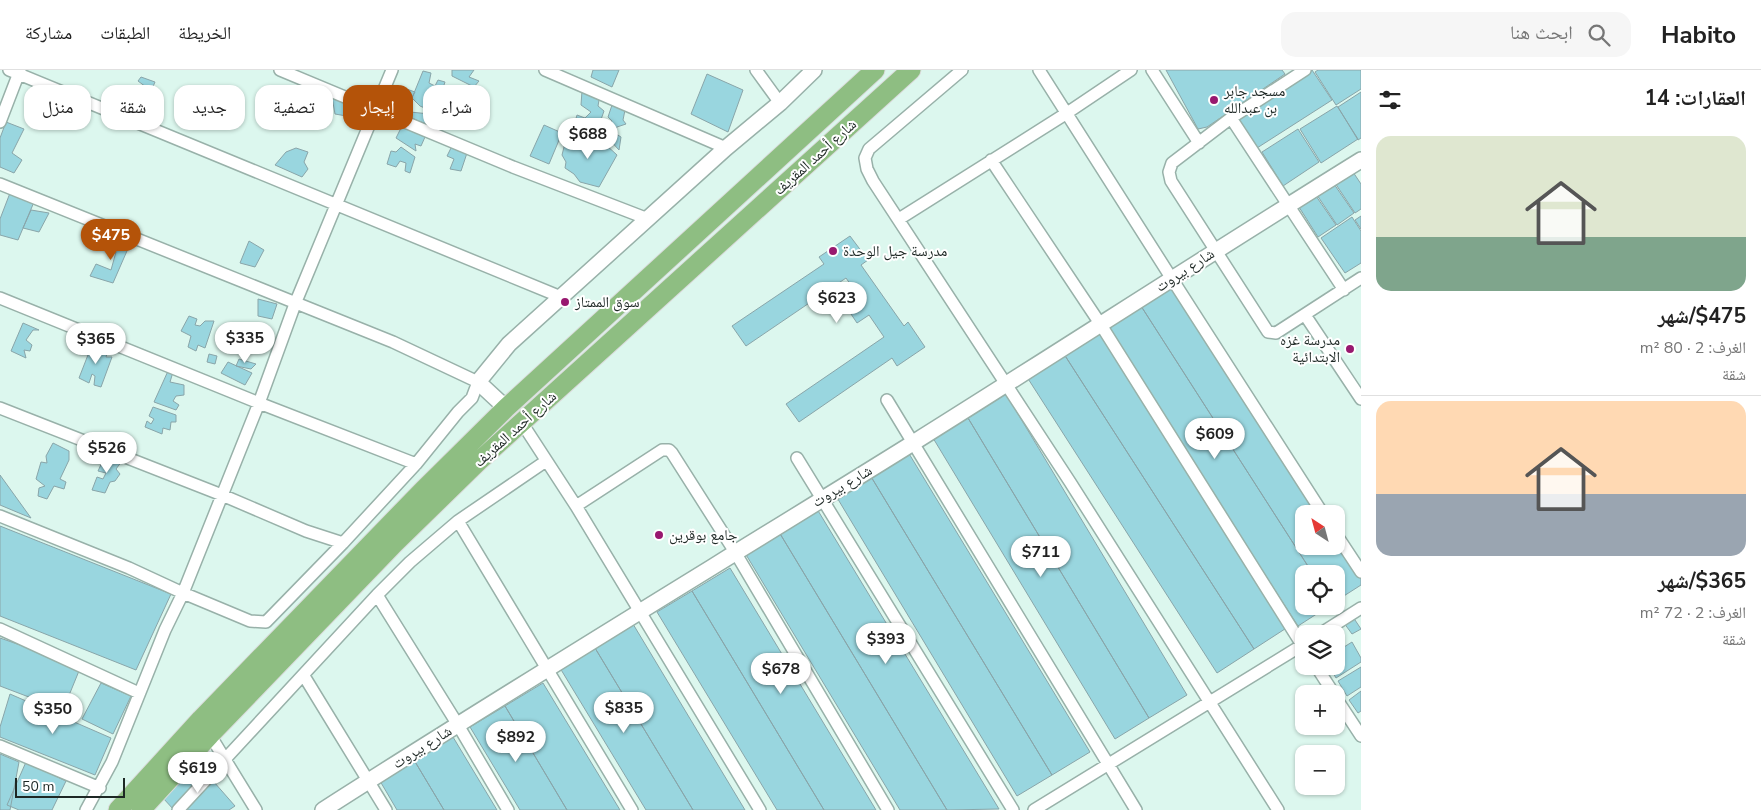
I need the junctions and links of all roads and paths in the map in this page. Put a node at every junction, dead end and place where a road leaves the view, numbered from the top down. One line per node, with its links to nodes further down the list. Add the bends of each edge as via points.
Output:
1 (280, 70): 15 (street)
2 (392, 70): 14 (street)
3 (545, 70): 23 (street)
4 (756, 70): 16 (street)
5 (814, 70): 16 (street)
6 (875, 70): 46 (highway, شارع أحمد المقريف)
7 (911, 70): 47 (highway, شارع أحمد المقريف)
8 (962, 70): 30 (street, via 869,149 865,158 873,181)
9 (1039, 70): 17 (street)
10 (1131, 70): 17 (street)
11 (1152, 70): 22 (street)
12 (1305, 70): 18 (street)
13 (15, 71): 19 (street); 28 (street)
14 (386, 85)
15 (343, 97)
16 (780, 103): 23 (street)
17 (1067, 113): 24 (street); 33 (street)
18 (1231, 118): 22 (street); 27 (street)
19 (0, 122)
20 (413, 126): 29 (street)
21 (368, 130): 28 (street)
22 (1199, 143): 31 (street, via 1172,164 1169,172 1171,181)
23 (726, 148): 29 (street)
24 (991, 160): 30 (street); 39 (street)
25 (1361, 160): 27 (street, شارع بيروت)
26 (0, 184): 37 (street)
27 (1289, 204): 31 (street, شارع بيروت); 34 (street)
28 (336, 205): 35 (street); 37 (street)
29 (648, 219): 35 (street)
30 (899, 219): 41 (street)
31 (1216, 250): 33 (street, شارع بيروت); 38 (street, via 1268,332 1276,333)
32 (1361, 278): 34 (street)
33 (1172, 279): 39 (street, شارع بيروت); 54 (street)
34 (1344, 290): 38 (street)
35 (561, 297): 40 (street, via 510,344)
36 (0, 298): 44 (street)
37 (295, 304): 40 (street, via 393,342); 44 (street)
38 (1305, 315): 42 (street)
39 (1101, 325): 41 (street, شارع بيروت); 68 (street)
40 (478, 382): 46 (street); 51 (street, via 472,398)
41 (1005, 384): 48 (street, شارع بيروت); 73 (street)
42 (1360, 395)
43 (887, 400): 48 (street)
44 (259, 403): 51 (street); 52 (street)
45 (0, 408): 52 (street)
46 (506, 408): 84 (highway, شارع أحمد المقريف, via 296,620)
47 (522, 423): 50 (street); 76 (highway, شارع أحمد المقريف, via 395,543)
48 (912, 443): 53 (street, شارع بيروت); 80 (street)
49 (797, 458): 53 (street)
50 (546, 461): 55 (street); 57 (street)
51 (416, 464): 58 (street)
52 (222, 495): 58 (street); 62 (street)
53 (822, 498): 60 (street, شارع بيروت); 94 (street)
54 (1317, 505)
55 (576, 506): 60 (street, via 662,450 669,450); 65 (street)
56 (0, 516): 62 (street)
57 (458, 520): 63 (street); 70 (street)
58 (343, 543): 62 (street, via 266,622 250,621)
59 (1345, 548): 61 (street)
60 (735, 552): 65 (street, شارع بيروت); 93 (street)
61 (1361, 572)
62 (183, 593): 72 (street)
63 (377, 595): 71 (street); 75 (street)
64 (1361, 608): 66 (street)
65 (640, 612): 70 (street, شارع بيروت); 92 (street)
66 (1334, 625)
67 (0, 629): 72 (street)
68 (1295, 633)
69 (1295, 651): 73 (street)
70 (548, 669): 75 (street, شارع بيروت); 91 (street)
71 (304, 676): 79 (street); 81 (street)
72 (139, 693): 82 (street)
73 (1209, 703): 80 (street); 97 (street)
74 (1345, 712): 77 (street)
75 (458, 725): 81 (street, شارع بيروت); 90 (street)
76 (210, 734): 79 (street); 85 (highway, شارع أحمد المقريف)
77 (1361, 736)
78 (0, 746): 82 (street)
79 (225, 759): 86 (street); 87 (street)
80 (1108, 764): 95 (street); 96 (street)
81 (368, 781): 88 (street, شارع بيروت); 89 (street)
82 (100, 788): 83 (street)
83 (86, 810)
84 (118, 810)
85 (141, 810)
86 (178, 810)
87 (256, 810)
88 (323, 810)
89 (386, 810)
90 (508, 810)
91 (632, 810)
92 (760, 810)
93 (888, 810)
94 (1012, 810)
95 (1034, 810)
96 (1136, 810)
97 (1278, 810)

